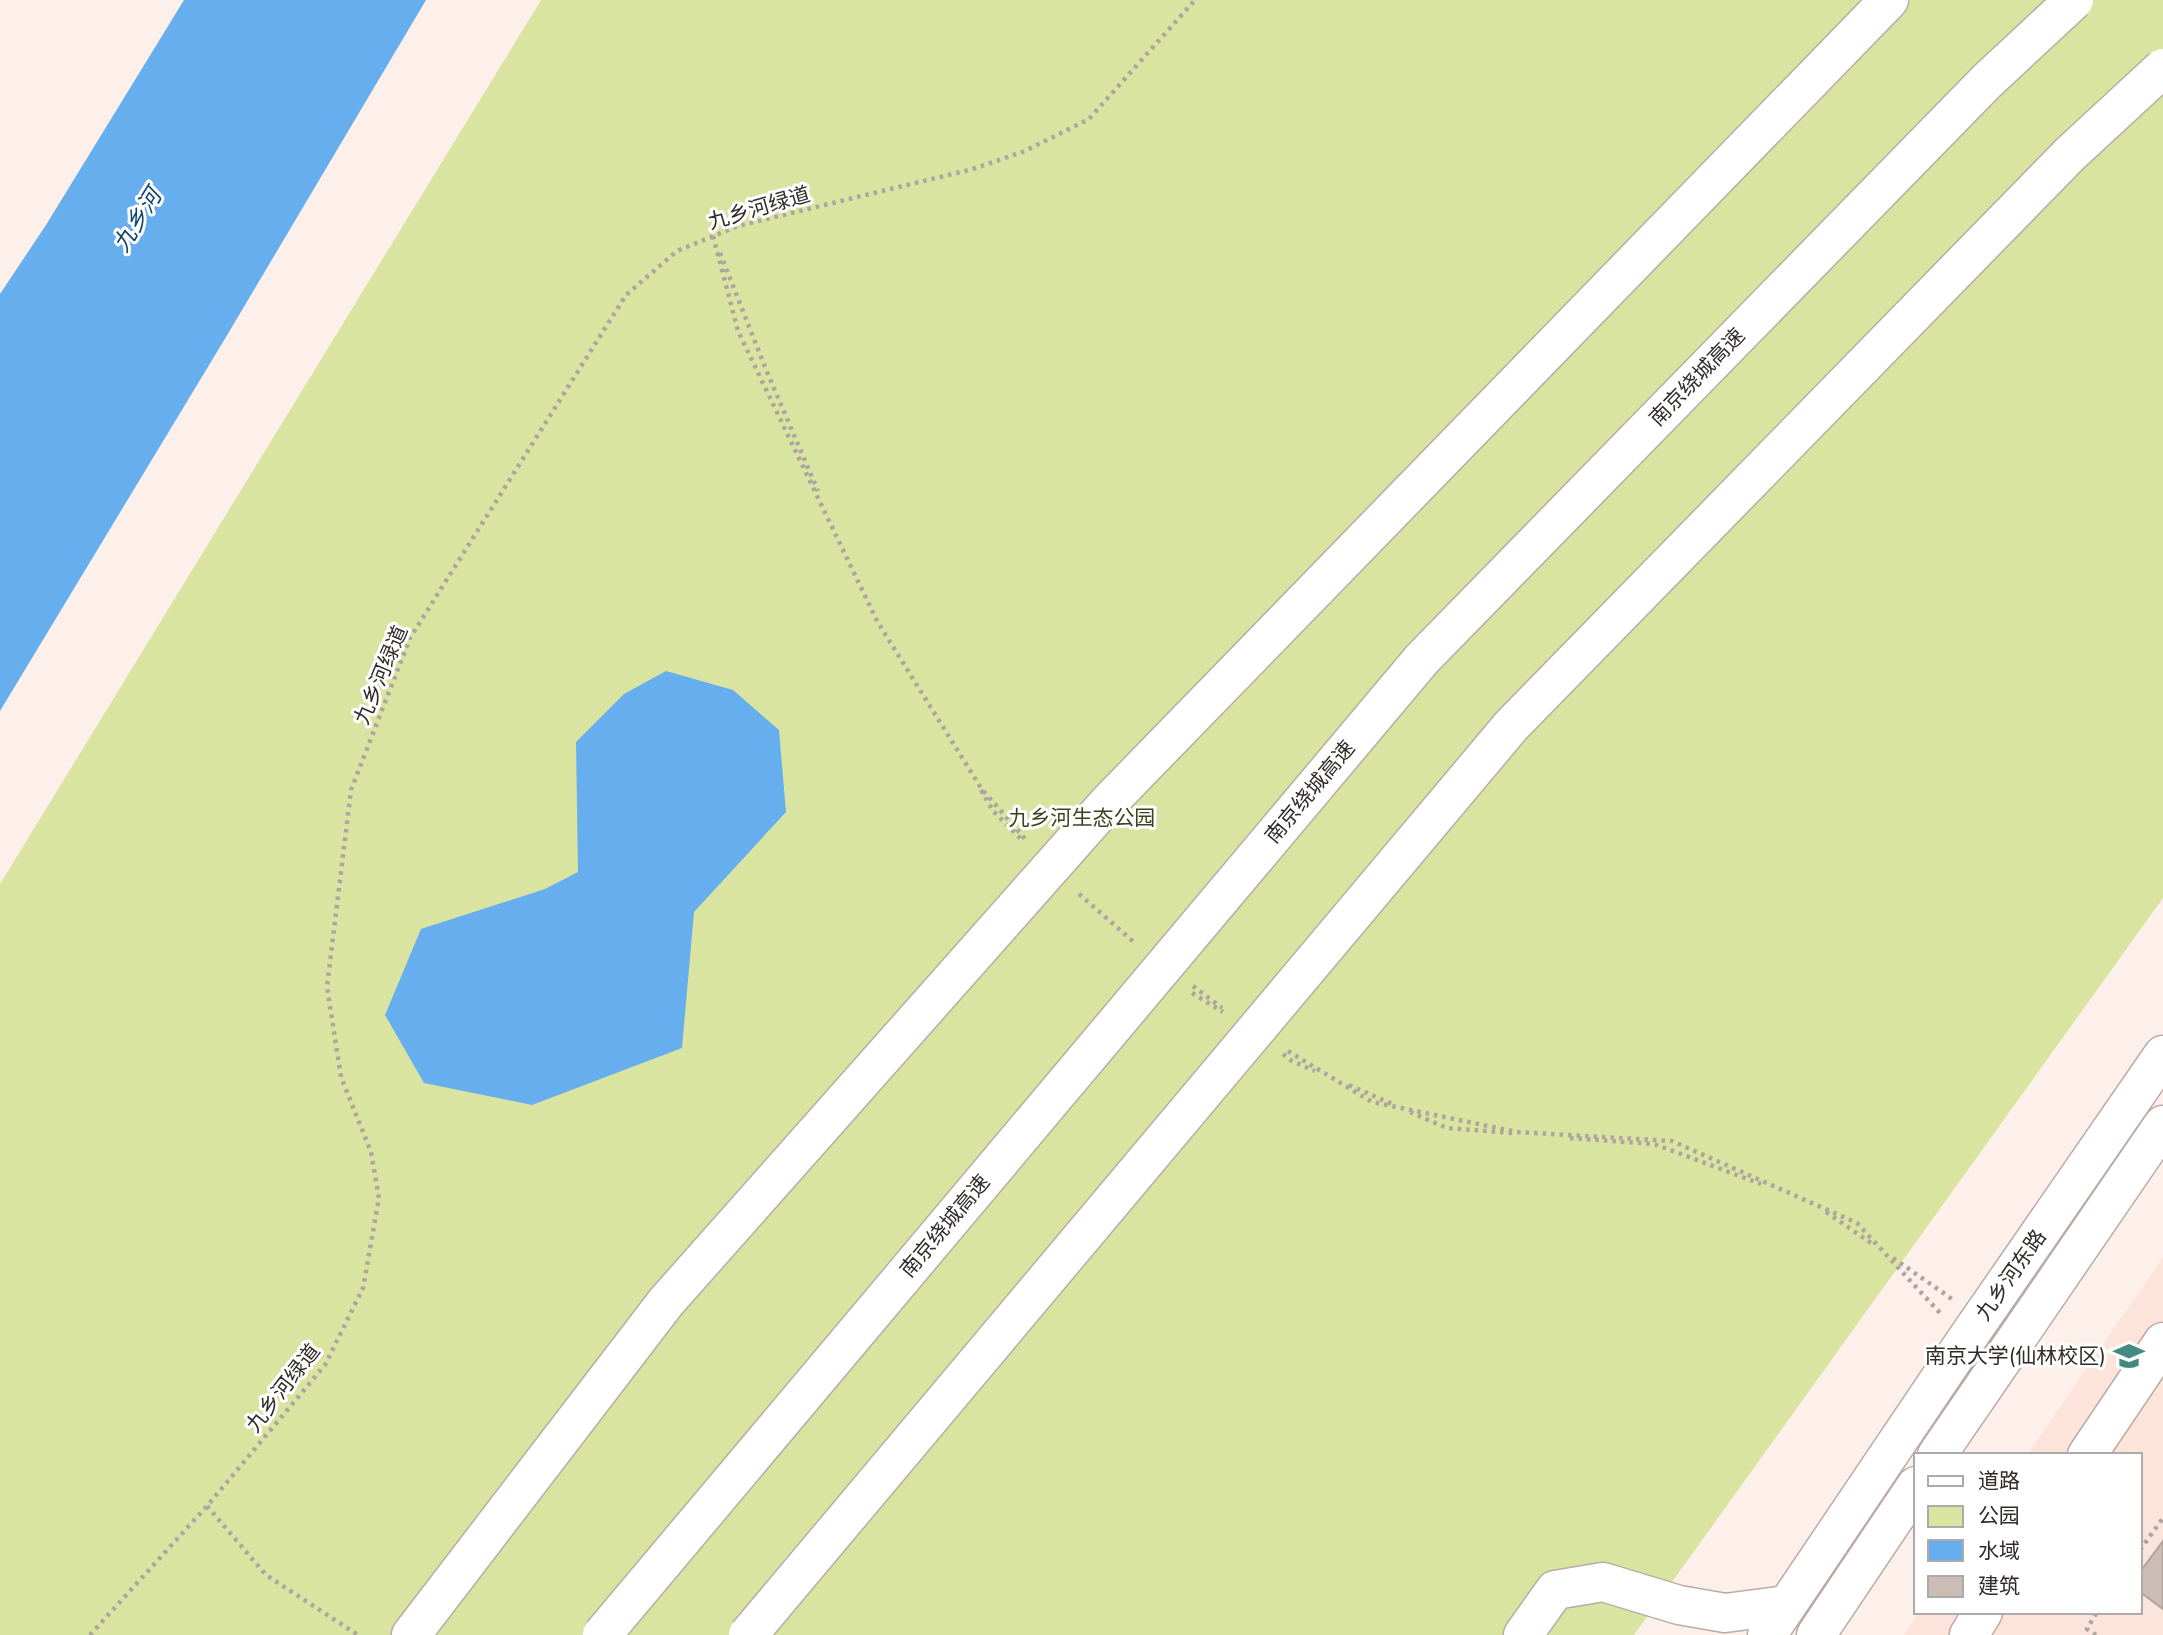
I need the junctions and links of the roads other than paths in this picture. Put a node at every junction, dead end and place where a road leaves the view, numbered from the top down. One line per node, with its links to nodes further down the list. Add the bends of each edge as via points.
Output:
1 (1889, 0): 12 (main road, via 1108,803 666,1302)
2 (2074, 0): 13 (main road, 南京绕城高速, bridge, via 1987,80 1422,659)
3 (2163, 68): 14 (main road, bridge, via 2070,154 1511,726)
4 (2163, 1055): 11 (main road, 九乡河东路)
5 (2163, 1125): 7 (main road, 九乡河东路)
6 (2163, 1342): 8 (main road)
7 (1938, 1453)
8 (2088, 1453)
9 (1914, 1489): 16 (main road)
10 (1982, 1614): 17 (main road)
11 (1777, 1620): 15 (main road, via 1679,1605 1603,1582 1555,1591)
12 (411, 1635)
13 (602, 1635)
14 (748, 1635)
15 (1523, 1635)
16 (1816, 1635)
17 (1969, 1635)

